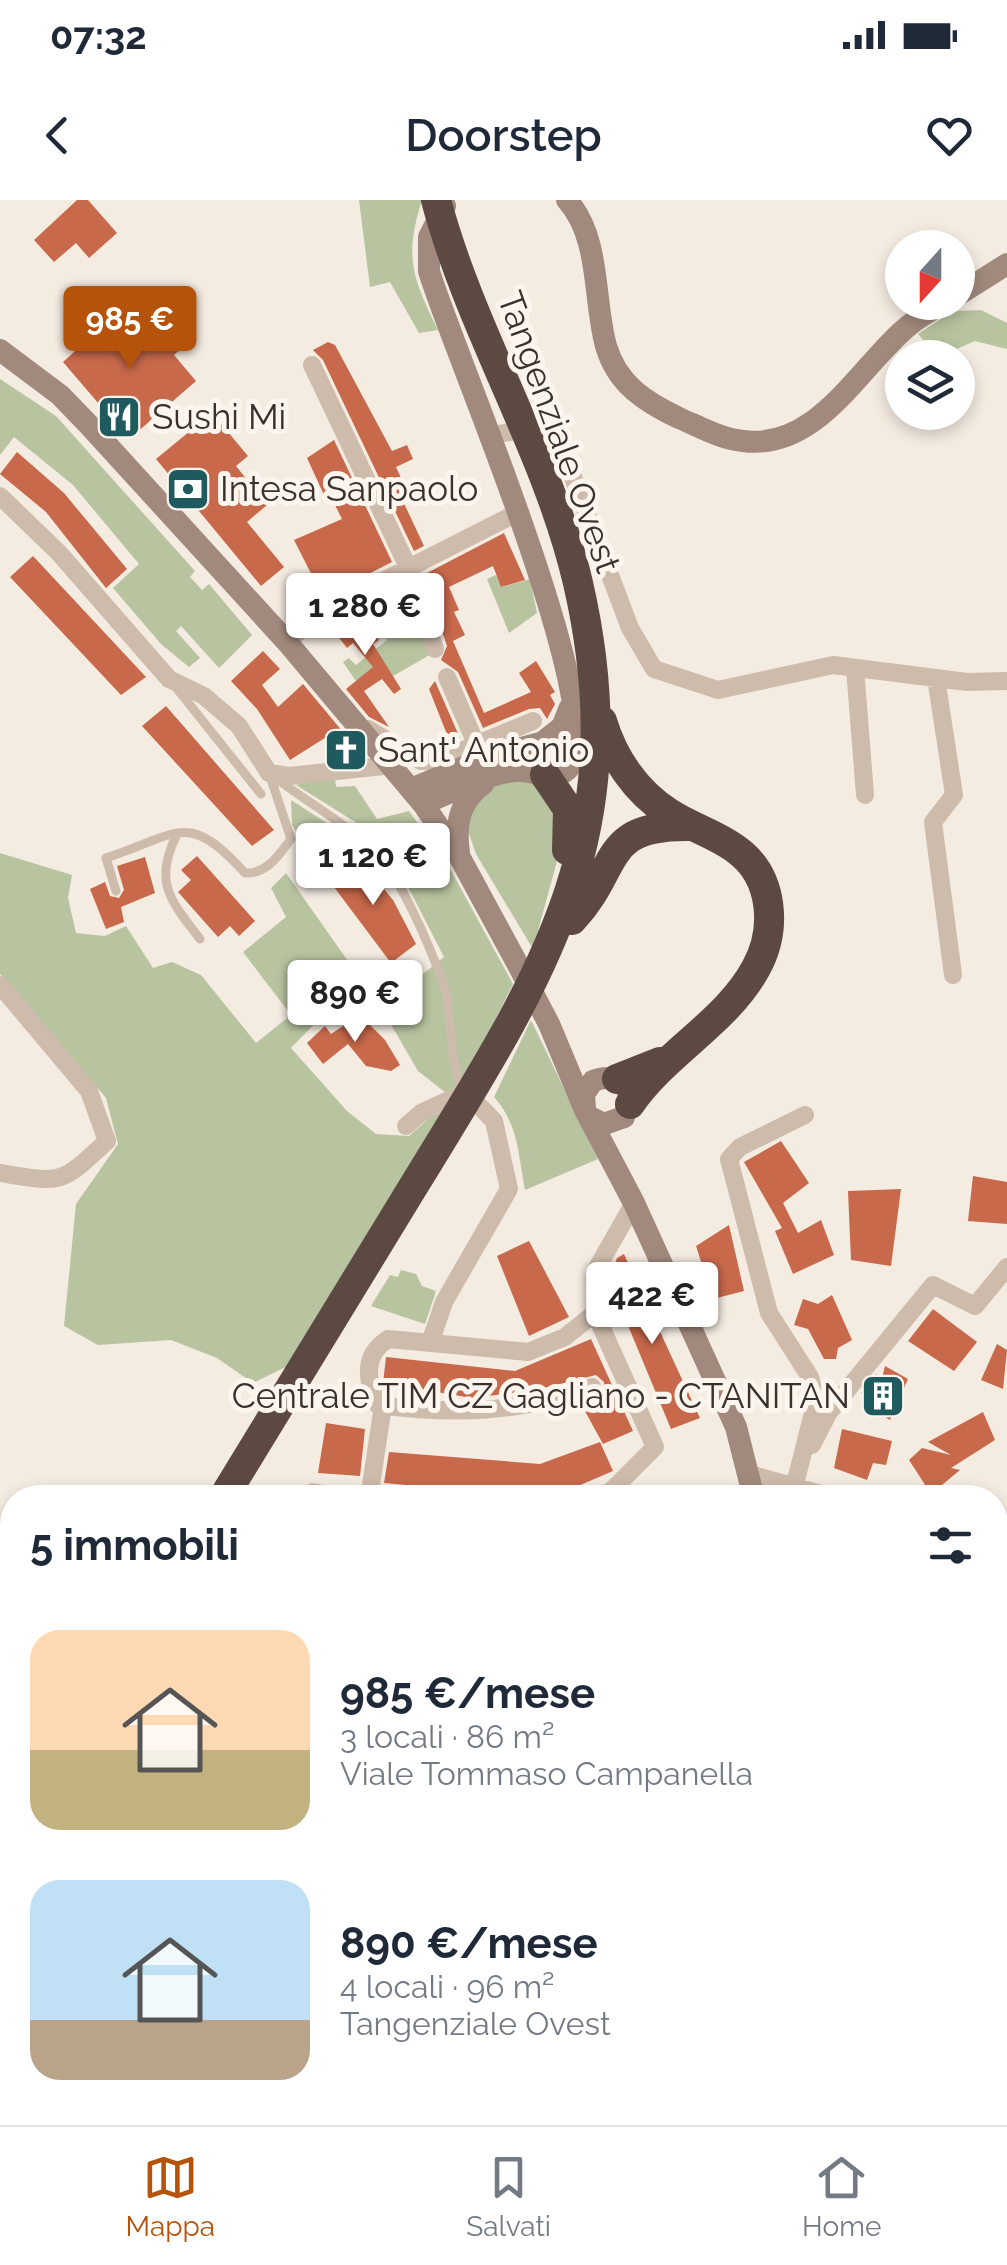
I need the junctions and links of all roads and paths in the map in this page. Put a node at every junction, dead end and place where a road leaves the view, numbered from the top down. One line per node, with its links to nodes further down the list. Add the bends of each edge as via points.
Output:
1 (436, 200): 20 (highway, Tangenziale Ovest, via 568,544 592,656)
2 (450, 200): 9 (street, via 429,237 429,271)
3 (567, 200): 6 (street, via 588,243 606,345 619,374 647,402 730,439 762,441 802,427)
4 (1002, 274): 5 (street)
5 (975, 286)
6 (917, 320)
7 (0, 350): 13 (street, via 69,405)
8 (312, 365): 12 (street)
9 (488, 436): 15 (street, via 554,424 630,628 654,669 718,690 833,665); 20 (street)
10 (0, 496): 18 (street, via 60,553)
11 (507, 518): 12 (street)
12 (407, 566): 13 (street, via 320,612); 14 (street)
13 (287, 642): 21 (street)
14 (435, 649)
15 (855, 668): 17 (street); 30 (street)
16 (448, 677): 23 (street)
17 (936, 678): 19 (street); 38 (street, via 954,795 933,822)
18 (169, 680): 25 (street, via 204,696 239,726); 29 (lane)
19 (1007, 681)
20 (584, 698): 22 (street, via 562,727); 28 (street, via 572,763); 32 (highway, via 626,773 666,812); 36 (highway, Tangenziale Ovest, via 590,813)
21 (352, 717): 23 (street, via 421,761); 24 (street)
22 (538, 732): 23 (street); 27 (street); 28 (street, via 536,758)
23 (476, 746)
24 (394, 765): 25 (street); 27 (street); 31 (street)
25 (269, 773): 33 (lane, via 291,839 256,874 245,874 208,835); 41 (lane, via 372,847 407,903 444,985 458,1081)
26 (495, 775): 28 (street, via 522,770); 31 (street); 34 (street, via 464,804)
27 (443, 776): 31 (street)
28 (545, 776): 36 (highway, via 570,820)
29 (262, 794)
30 (865, 795)
31 (417, 796): 34 (street)
32 (692, 826): 36 (highway, via 654,826 632,834); 42 (highway, via 746,858 768,893 755,972 724,1008)
33 (177, 834): 35 (lane, via 106,858); 37 (lane, via 164,861 165,888)
34 (459, 856): 40 (street)
35 (116, 891)
36 (555, 937): 55 (highway, Tangenziale Ovest, via 500,1044)
37 (200, 939)
38 (953, 976)
39 (0, 985): 46 (street, via 89,1091 107,1142 68,1178)
40 (549, 1024): 42 (street, via 574,1056); 43 (street)
41 (466, 1092): 45 (street); 51 (street, via 494,1121 509,1189 444,1302)
42 (620, 1094): 43 (street, via 604,1124); 43 (street, via 588,1087); 47 (street)
43 (588, 1114): 47 (street)
44 (805, 1115): 54 (street, via 729,1159 769,1314 810,1377 816,1401)
45 (406, 1126)
46 (0, 1173)
47 (620, 1178): 48 (street)
48 (634, 1203): 50 (street, via 597,1268); 58 (street, via 736,1427)
49 (1007, 1266): 54 (street, via 975,1306 933,1285 829,1412)
50 (595, 1313): 51 (street, via 565,1337 528,1352); 57 (street, via 655,1447)
51 (431, 1340): 53 (street, via 388,1339 374,1348 369,1386)
52 (592, 1387): 53 (street, via 544,1404 478,1413)
53 (384, 1406): 56 (street)
54 (796, 1479): 59 (street); 60 (street)
55 (231, 1485)
56 (371, 1485)
57 (618, 1485)
58 (751, 1485)
59 (757, 1485)
60 (808, 1485)

